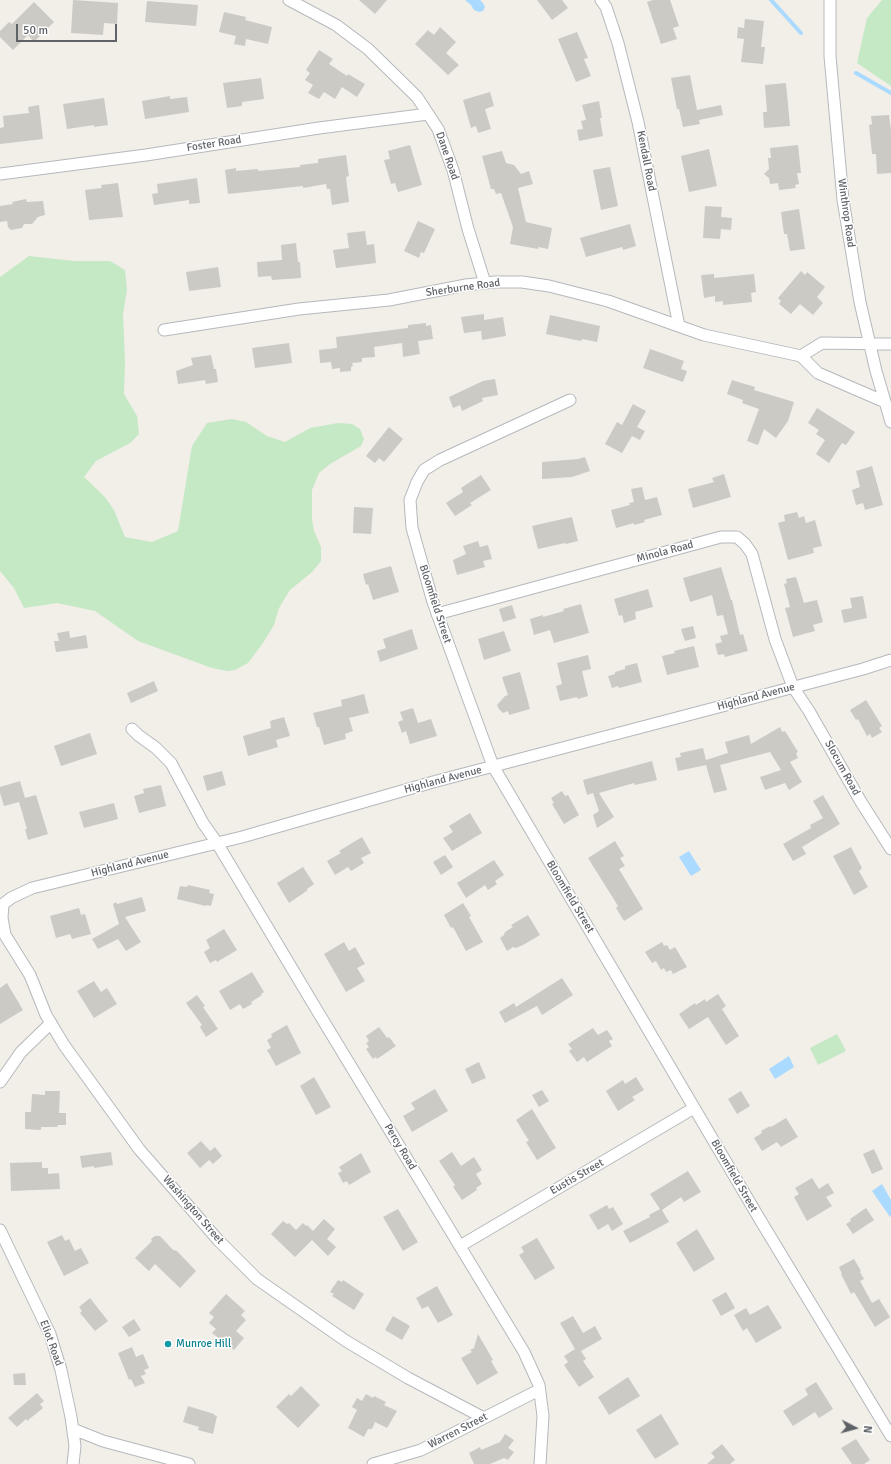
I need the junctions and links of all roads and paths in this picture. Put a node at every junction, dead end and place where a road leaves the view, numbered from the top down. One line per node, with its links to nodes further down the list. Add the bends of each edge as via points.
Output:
1 (289, 0): 4 (street, Dane Road, via 336,25 368,49 417,97)
2 (601, 0): 7 (street, Kendall Road, via 606,7 618,43 638,122)
3 (830, 0): 9 (street, Winthrop Road, via 830,56 843,200 860,302)
4 (428, 114): 5 (street, Foster Road); 6 (street, Dane Road, via 438,130 453,170)
5 (0, 174)
6 (485, 283): 7 (street, Sherburne Road, via 522,282 549,286 608,301); 8 (street, Sherburne Road, via 389,300 299,309)
7 (679, 326): 11 (street, Sherburne Road, via 704,335)
8 (164, 330)
9 (870, 344): 10 (street); 11 (street, via 822,343); 13 (street, Winthrop Road)
10 (891, 344)
11 (801, 356): 13 (street, via 818,373)
12 (570, 400): 15 (street, Bloomfield Street, via 440,460 424,470 410,500 412,528)
13 (885, 402): 14 (street, Winthrop Road)
14 (891, 422)
15 (437, 614): 17 (street, Minola Road, via 721,537 737,537 752,554 774,639); 19 (street, Bloomfield Street)
16 (891, 660): 17 (street, Highland Avenue)
17 (793, 687): 19 (street, Highland Avenue); 21 (street, Slocum Road)
18 (132, 729): 20 (street, Percy Road, via 171,763 203,823)
19 (493, 766): 20 (street, Highland Avenue); 25 (street, Bloomfield Street)
20 (217, 843): 22 (street, Highland Avenue, via 32,888 3,904); 27 (street, Percy Road)
21 (891, 849)
22 (3, 910): 23 (street, Washington Street, via 4,935 30,975)
23 (51, 1023): 24 (street, via 21,1052); 29 (street, Washington Street, via 139,1149 218,1240 257,1279 346,1341 408,1378)
24 (0, 1082)
25 (694, 1108): 27 (street, Eustis Street); 31 (street, Bloomfield Street)
26 (0, 1230): 30 (street, Eliot Road, via 50,1334 62,1370)
27 (460, 1246): 28 (street, Percy Road, via 524,1352)
28 (539, 1390): 29 (street, Warren Street); 35 (street, Percy Road, via 543,1416)
29 (484, 1418): 34 (street, Warren Street, via 421,1450)
30 (73, 1429): 32 (street, Eliot Road); 33 (street, via 103,1441)
31 (891, 1436)
32 (73, 1464)
33 (189, 1464)
34 (373, 1464)
35 (540, 1464)

